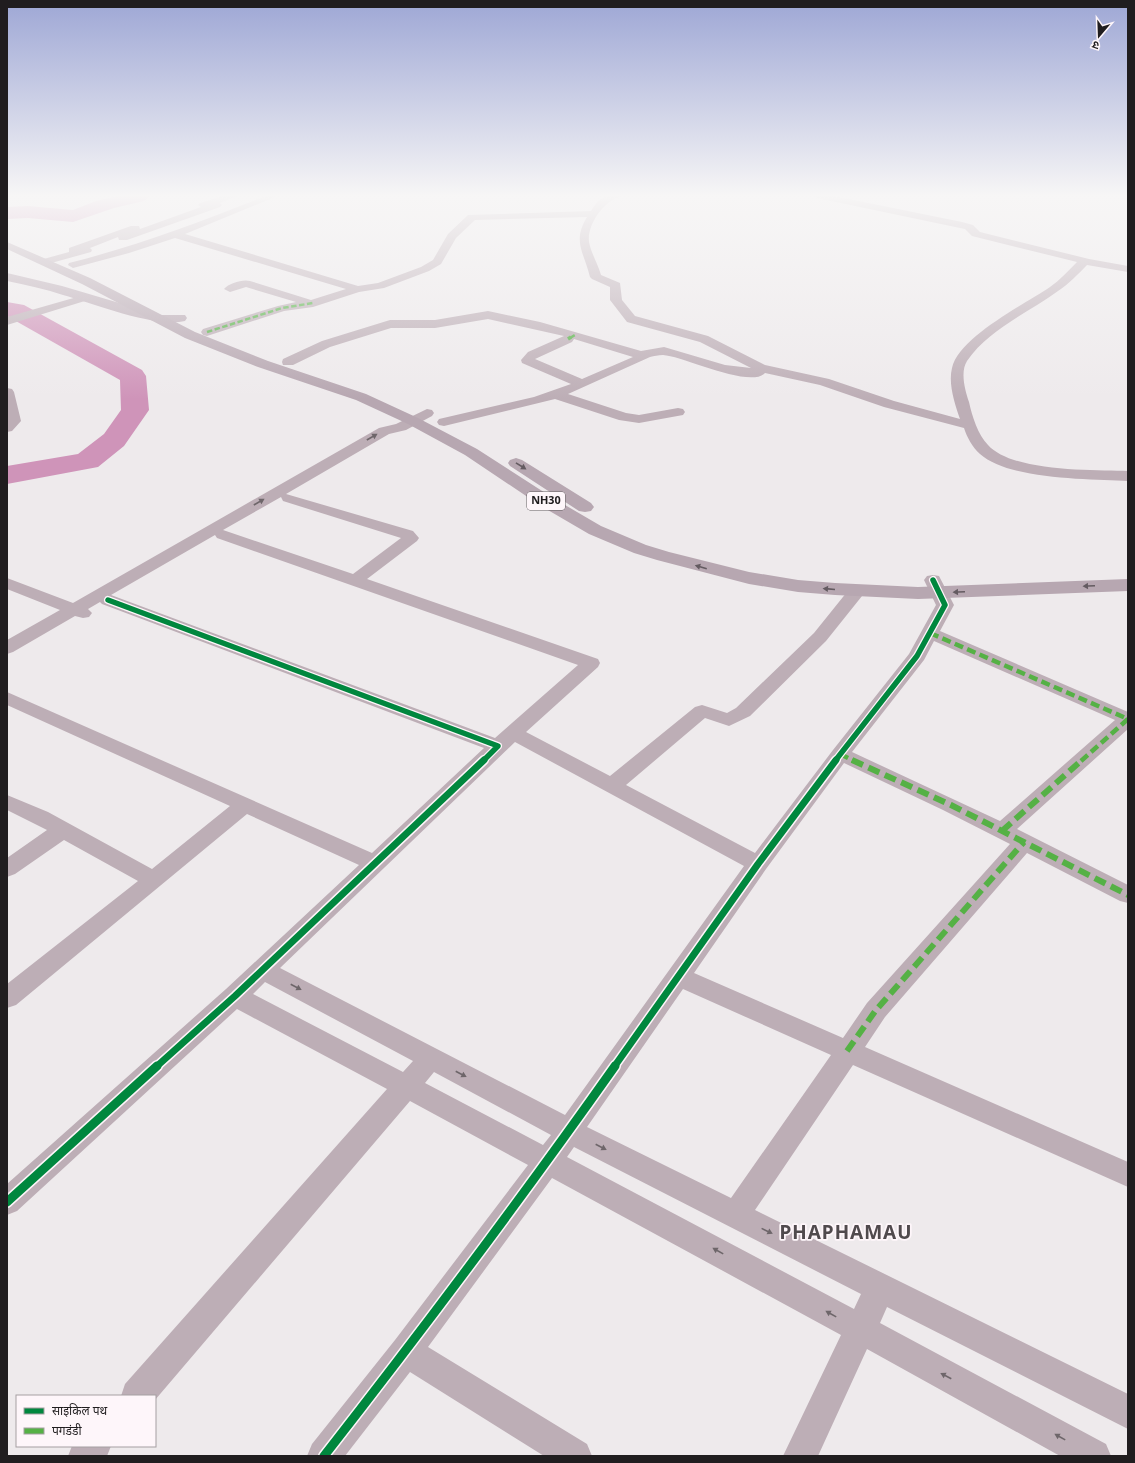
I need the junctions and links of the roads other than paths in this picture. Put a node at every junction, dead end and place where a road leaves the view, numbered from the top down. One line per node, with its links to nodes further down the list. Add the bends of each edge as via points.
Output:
1 (55, 263): 17 (highway, NH30)
2 (66, 263): 9 (highway, NH30)
3 (80, 263): 9 (street)
4 (270, 263): 13 (street)
5 (435, 263): 13 (street, via 380,286)
6 (591, 263): 23 (street, via 596,278 616,285 616,300 627,316 642,323 704,339)
7 (1083, 263): 30 (street, via 1059,286 1029,303 990,332 962,360 958,370 959,390)
8 (1097, 263): 10 (street)
9 (73, 265): 16 (highway, NH30)
10 (1128, 269)
11 (7, 277): 14 (street)
12 (230, 288): 15 (street, via 246,282)
13 (358, 290): 15 (street)
14 (84, 298): 17 (street); 18 (street)
15 (313, 303): 19 (street, via 282,308)
16 (180, 318): 17 (street); 19 (highway, NH30)
17 (159, 319): 28 (highway, NH30, via 205,342 354,395)
18 (7, 321)
19 (207, 332): 22 (highway, NH30)
20 (568, 338): 24 (street, via 532,355 527,360)
21 (645, 356): 22 (street, via 609,344 488,315 424,325 390,324 326,344); 23 (street, via 663,351 722,368 758,373); 24 (street)
22 (288, 362): 28 (highway, NH30, via 348,381)
23 (767, 369): 30 (street, via 824,382 889,404)
24 (580, 384): 26 (street)
25 (7, 392): 31 (street, via 14,421)
26 (555, 394): 27 (street, via 629,418); 29 (street, via 500,410)
27 (678, 412)
28 (414, 420): 29 (highway, NH30); 33 (street, via 400,435); 40 (highway, NH30, one-way to 28, via 798,586 749,578 640,549 581,522 471,452); 42 (street, one-way to 28, via 384,430)
29 (444, 422): 39 (highway, NH30, one-way to 39, via 520,465 599,515 661,541 696,552 786,571)
30 (971, 426): 32 (street, via 986,452 1022,467)
31 (7, 428)
32 (1128, 476)
33 (288, 498): 34 (street); 36 (street, via 408,534 411,538)
34 (223, 535): 36 (street); 41 (street)
35 (1128, 573): 39 (highway, NH30)
36 (356, 580): 48 (street, via 591,663)
37 (7, 583): 42 (street)
38 (1128, 585): 39 (highway, NH30, one-way to 39)
39 (936, 586): 40 (highway, NH30); 43 (street, via 945,605)
40 (856, 591): 50 (street, via 820,638 742,712 729,720 702,711)
41 (108, 600): 42 (street); 48 (street)
42 (79, 612): 44 (street); 45 (street)
43 (930, 633): 47 (street); 49 (street, via 917,656)
44 (7, 648)
45 (7, 660)
46 (7, 698): 52 (street)
47 (1128, 719): 54 (street)
48 (506, 739): 50 (street); 55 (street)
49 (840, 754): 54 (street, via 951,805); 56 (street)
50 (611, 786): 56 (street)
51 (7, 802): 53 (street)
52 (245, 805): 55 (street); 58 (street)
53 (62, 830): 57 (street); 58 (street)
54 (1013, 837): 59 (street); 64 (street, via 876,1010)
55 (374, 863): 60 (street)
56 (758, 864): 61 (street)
57 (7, 869)
58 (154, 880): 63 (street)
59 (1128, 895)
60 (262, 969): 62 (street); 65 (street, one-way to 65)
61 (678, 976): 64 (street); 67 (street)
62 (235, 996): 66 (street); 70 (street)
63 (7, 998)
64 (847, 1051): 69 (street); 71 (street)
65 (431, 1058): 66 (street); 67 (street, one-way to 67)
66 (407, 1086): 68 (street); 75 (street)
67 (569, 1131): 68 (street); 71 (street, one-way to 71)
68 (548, 1161): 73 (street, one-way to 68); 74 (street)
69 (1128, 1175)
70 (7, 1202)
71 (735, 1216): 72 (street, one-way to 72)
72 (880, 1288): 73 (street); 76 (street)
73 (860, 1330): 81 (street); 82 (street, one-way to 73)
74 (406, 1351): 79 (street); 80 (street)
75 (138, 1395)
76 (1128, 1412)
77 (93, 1447): 78 (street)
78 (85, 1456)
79 (324, 1456)
80 (575, 1456)
81 (800, 1456)
82 (1094, 1456)

